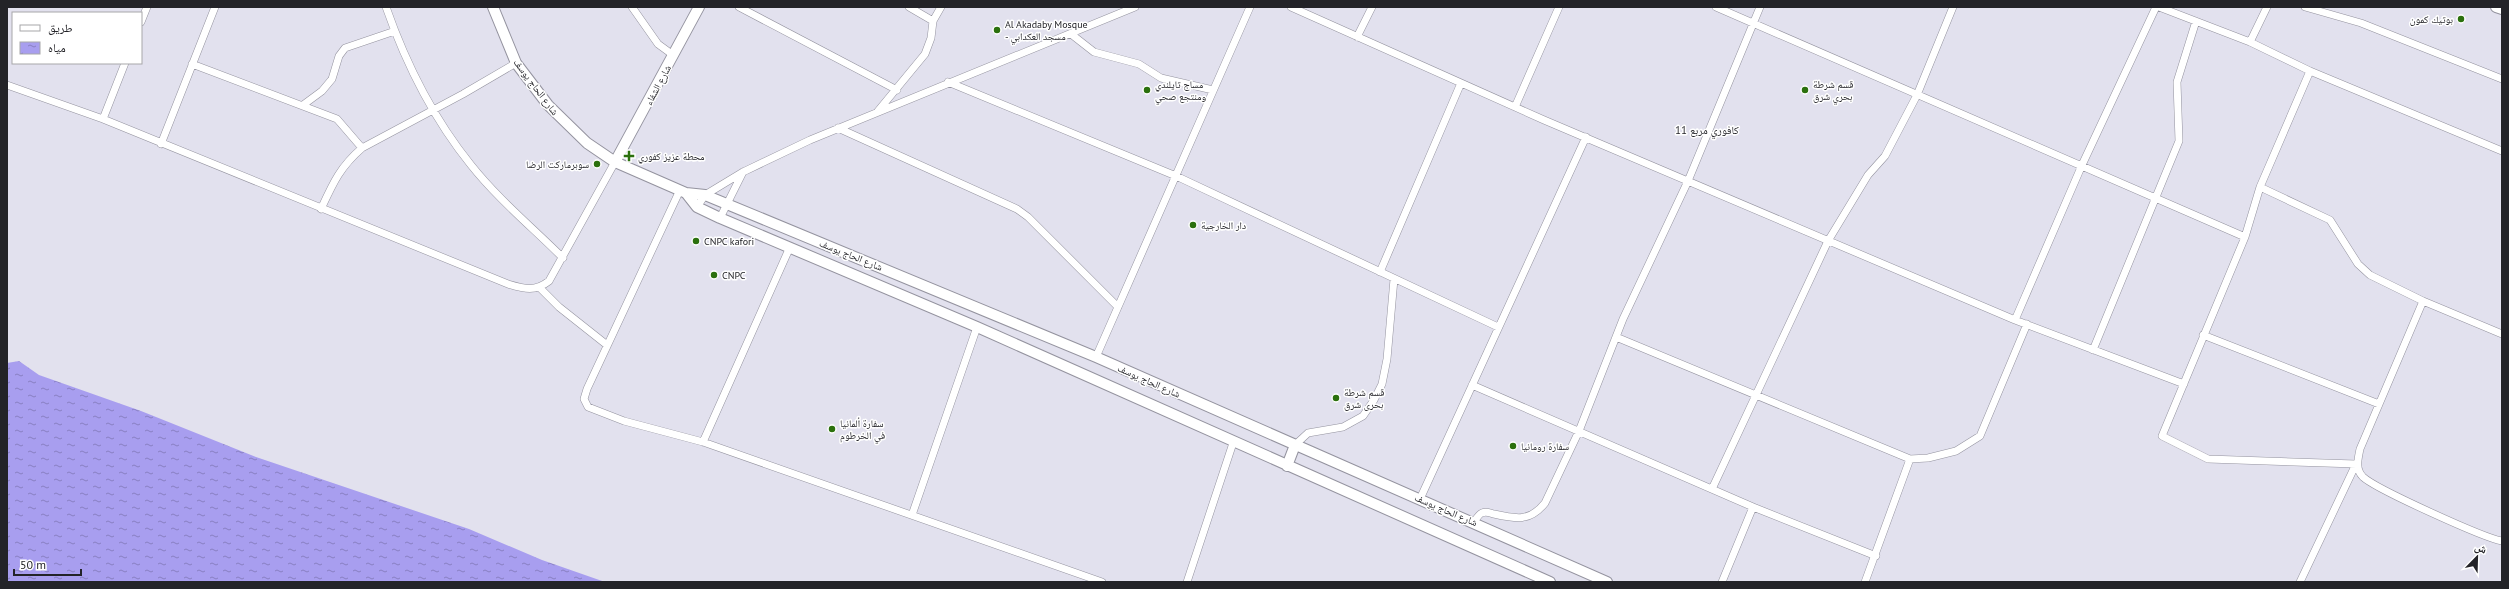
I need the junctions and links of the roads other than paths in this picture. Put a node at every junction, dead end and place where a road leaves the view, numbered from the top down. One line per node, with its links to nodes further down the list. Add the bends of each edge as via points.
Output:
1 (147, 7): 23 (street)
2 (215, 7): 34 (street)
3 (386, 7): 27 (street)
4 (493, 7): 32 (main road, شارع الحاج يوسف)
5 (632, 7): 31 (street, via 658,44)
6 (699, 7): 31 (main road, شارع الشفاء)
7 (739, 7): 40 (street)
8 (909, 7): 24 (street)
9 (941, 7): 24 (street)
10 (1135, 7): 28 (street)
11 (1250, 7): 41 (street)
12 (1290, 7): 29 (street)
13 (1372, 7): 29 (street)
14 (1559, 7): 44 (street)
15 (1716, 7): 26 (street)
16 (1760, 7): 26 (street)
17 (1953, 7): 42 (street)
18 (2157, 7): 25 (street); 54 (street)
19 (2267, 7): 30 (street)
20 (2305, 7): 36 (street, via 2361,23)
21 (2496, 7): 22 (main road)
22 (2502, 9)
23 (142, 20)
24 (933, 20): 40 (street, via 931,38 925,54)
25 (2196, 21): 30 (street); 61 (street, via 2177,82 2179,141)
26 (1753, 23): 42 (street); 57 (street)
27 (395, 31): 43 (street, via 345,48 339,56 332,79 322,91); 45 (street)
28 (1071, 34): 37 (street); 41 (street, via 1094,52 1139,64 1161,78)
29 (1357, 37): 38 (street)
30 (2250, 42): 35 (street)
31 (674, 55): 53 (main road, شارع الشفاء)
32 (516, 63): 45 (street); 53 (main road, شارع الحاج يوسف, via 561,119 587,143)
33 (125, 64): 47 (street)
34 (192, 64): 43 (street); 50 (street)
35 (2310, 71): 52 (street); 58 (street)
36 (2502, 79)
37 (948, 82): 46 (street); 56 (street)
38 (1461, 83): 44 (street); 70 (street)
39 (7, 85): 47 (street)
40 (897, 90): 46 (street)
41 (1213, 90): 56 (street)
42 (1917, 95): 54 (street); 67 (street, via 1885,156 1868,175)
43 (302, 105): 51 (street, via 337,119)
44 (1515, 107): 49 (street)
45 (432, 110): 51 (street); 69 (street, via 471,166)
46 (877, 112): 48 (street)
47 (103, 119): 50 (street)
48 (838, 128): 55 (street); 74 (street, via 1022,213)
49 (1586, 137): 57 (street); 78 (street)
50 (162, 144): 64 (street)
51 (362, 148): 64 (street, via 346,162 336,176)
52 (2502, 151)
53 (615, 162): 59 (main road, شارع الحاج يوسف); 69 (street)
54 (2082, 165): 61 (street); 75 (street)
55 (743, 172): 60 (street); 62 (street)
56 (1176, 176): 70 (street); 74 (street)
57 (1688, 181): 67 (street); 81 (street)
58 (2260, 187): 66 (street); 73 (street, via 2330,220 2363,270)
59 (683, 192): 60 (main road, شارع الحاج يوسف); 63 (main road, شارع الحاج يوسف); 82 (street)
60 (705, 195): 62 (main road, شارع الحاج يوسف); 63 (street)
61 (2157, 197): 66 (street); 83 (street)
62 (726, 204): 65 (street); 84 (main road, شارع الحاج يوسف)
63 (698, 208): 65 (main road, شارع الحاج يوسف)
64 (322, 209): 72 (street, via 508,284 526,289)
65 (720, 218): 68 (main road, شارع الحاج يوسف)
66 (2245, 237): 80 (street)
67 (1828, 240): 75 (street); 87 (street)
68 (790, 247): 77 (main road, شارع الحاج يوسف); 90 (street)
69 (564, 258): 72 (street, via 549,281)
70 (1380, 272): 71 (street)
71 (1394, 279): 78 (street); 92 (street, via 1387,359 1382,384 1374,400 1363,416 1343,427 1308,433)
72 (540, 288): 82 (street, via 559,307)
73 (2423, 301): 79 (street); 88 (street)
74 (1118, 307): 84 (street)
75 (2015, 320): 76 (street)
76 (2027, 324): 83 (street); 93 (street, via 1980,436 1956,451 1928,458)
77 (977, 327): 91 (main road, شارع الحاج يوسف); 99 (street)
78 (1498, 327): 85 (street)
79 (2502, 334)
80 (2203, 335): 86 (street); 88 (street)
81 (1616, 337): 87 (street); 89 (street)
82 (608, 345): 90 (street, via 584,399 588,407 624,421)
83 (2093, 350): 86 (street)
84 (1096, 357): 92 (main road, شارع الحاج يوسف)
85 (1472, 384): 89 (street); 97 (street)
86 (2184, 384): 94 (street, via 2162,436 2208,459)
87 (1755, 396): 93 (street); 96 (street)
88 (2379, 404): 94 (street)
89 (1579, 431): 96 (street); 100 (street, via 1545,504 1537,513 1529,517 1506,517 1486,512 1481,513)
90 (703, 442): 99 (street)
91 (1233, 443): 95 (main road, شارع الحاج يوسف); 104 (street)
92 (1295, 445): 95 (main road); 97 (main road, شارع الحاج يوسف)
93 (1910, 459): 102 (street)
94 (2356, 464): 101 (street, via 2363,477 2374,484); 109 (street)
95 (1286, 466): 105 (main road, شارع الحاج يوسف)
96 (1712, 489): 98 (street)
97 (1420, 499): 100 (main road, شارع الحاج يوسف)
98 (1753, 507): 102 (street); 107 (street)
99 (912, 515): 103 (street)
100 (1474, 522): 106 (main road, شارع الحاج يوسف)
101 (2502, 540)
102 (1876, 556): 108 (street)
103 (1102, 582)
104 (1187, 582)
105 (1550, 582)
106 (1607, 582)
107 (1722, 582)
108 (1865, 582)
109 (2300, 582)

